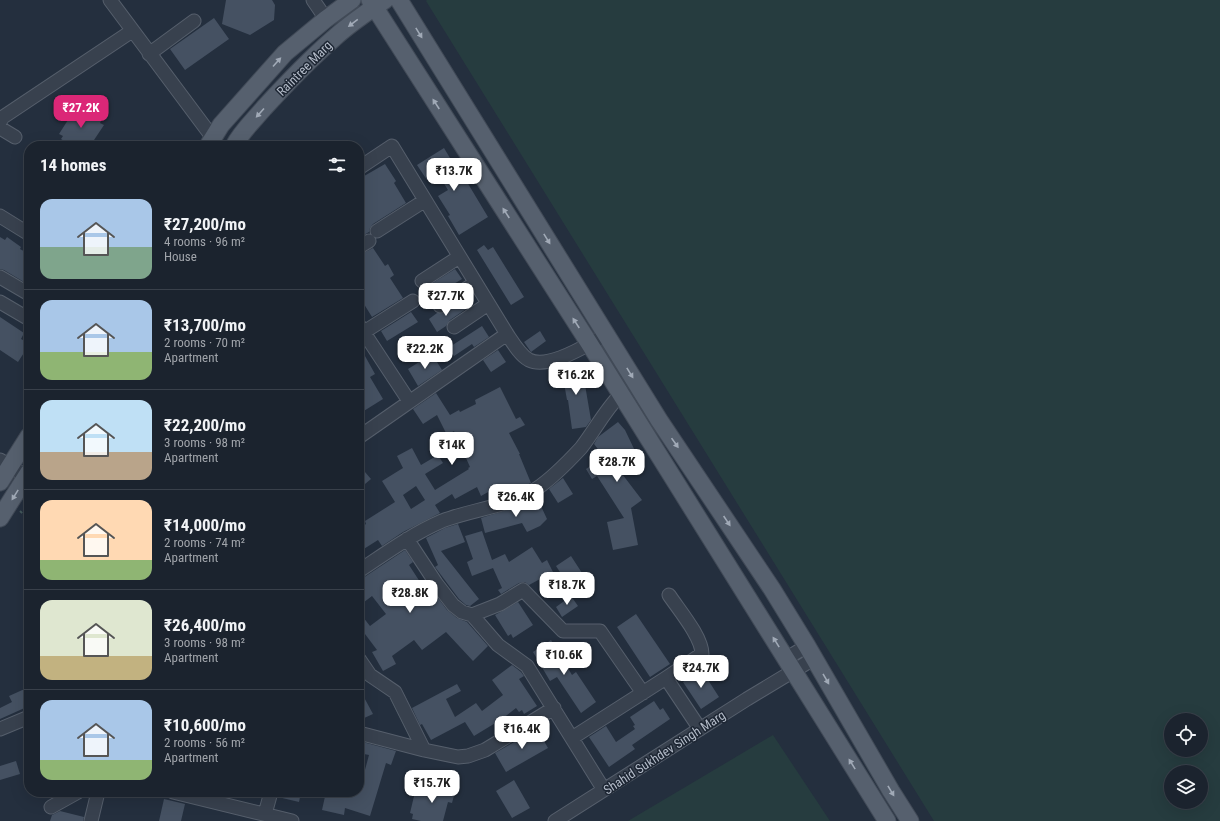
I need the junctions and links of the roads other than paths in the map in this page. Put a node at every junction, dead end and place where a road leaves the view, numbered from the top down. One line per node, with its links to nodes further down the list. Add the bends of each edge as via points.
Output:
1 (110, 0): 8 (street)
2 (313, 0): 6 (street)
3 (352, 0): 6 (main road, Raintree Marg)
4 (399, 0): 34 (main road, one-way to 34)
5 (376, 2): 14 (main road, Raintree Marg, one-way to 14, via 318,53 274,97); 35 (main road, one-way to 5)
6 (326, 19): 13 (main road, Raintree Marg, one-way to 6, via 226,119 285,53)
7 (194, 21): 9 (street)
8 (132, 31): 9 (street); 10 (street)
9 (149, 54): 12 (street)
10 (1, 121): 11 (street)
11 (15, 137)
12 (212, 141)
13 (214, 141)
14 (236, 141)
15 (364, 165): 16 (street, via 392,146)
16 (424, 201): 19 (street); 20 (street)
17 (0, 216): 18 (street)
18 (24, 231)
19 (368, 240)
20 (459, 257): 22 (street); 23 (street)
21 (0, 277): 24 (street)
22 (422, 281)
23 (475, 283): 27 (street); 28 (street)
24 (24, 291)
25 (0, 302): 29 (street)
26 (414, 302): 30 (street)
27 (488, 304): 31 (street); 33 (street)
28 (440, 306)
29 (24, 316)
30 (364, 327)
31 (454, 327)
32 (364, 334): 37 (street)
33 (507, 334): 35 (street, via 529,360 541,363 558,359); 37 (street)
34 (606, 335): 35 (street); 38 (main road, one-way to 38)
35 (589, 343): 36 (main road)
36 (621, 394): 39 (main road); 49 (street, via 581,447 564,466 538,488 523,496 442,521)
37 (409, 401): 40 (street)
38 (656, 415): 39 (street); 46 (main road, one-way to 46)
39 (637, 420): 47 (main road)
40 (364, 433)
41 (24, 442): 42 (main road)
42 (5, 463): 43 (street); 45 (main road)
43 (24, 472)
44 (24, 480): 48 (main road, one-way to 48)
45 (0, 482)
46 (714, 502): 47 (street); 53 (main road, one-way to 53)
47 (694, 512): 55 (main road, one-way to 47)
48 (0, 518)
49 (407, 539): 50 (street); 52 (street, via 453,605 462,612)
50 (364, 568)
51 (669, 595): 56 (street, via 698,638 702,654)
52 (472, 615): 57 (street, via 500,604 523,590 563,631 600,631); 58 (street, via 498,644 527,666)
53 (811, 652): 55 (street, Shahid Sukhdev Singh Marg); 76 (main road, one-way to 76)
54 (364, 666): 64 (street, via 370,675 396,692)
55 (787, 669): 61 (street, Shahid Sukhdev Singh Marg); 75 (main road, one-way to 55)
56 (666, 678): 57 (street); 61 (street)
57 (643, 693): 63 (street)
58 (554, 708): 63 (street); 64 (street, via 476,754 458,757)
59 (24, 719): 60 (street)
60 (0, 729)
61 (700, 729): 65 (street, Shahid Sukhdev Singh Marg)
62 (364, 734): 64 (street)
63 (572, 738): 65 (street)
64 (424, 750)
65 (604, 790): 74 (street, Shahid Sukhdev Singh Marg)
66 (69, 797): 70 (street)
67 (97, 797): 72 (street)
68 (195, 797): 71 (street)
69 (270, 797): 71 (street)
70 (51, 807)
71 (265, 814): 73 (street)
72 (91, 821)
73 (292, 821)
74 (555, 821)
75 (887, 821)
76 (910, 821)

